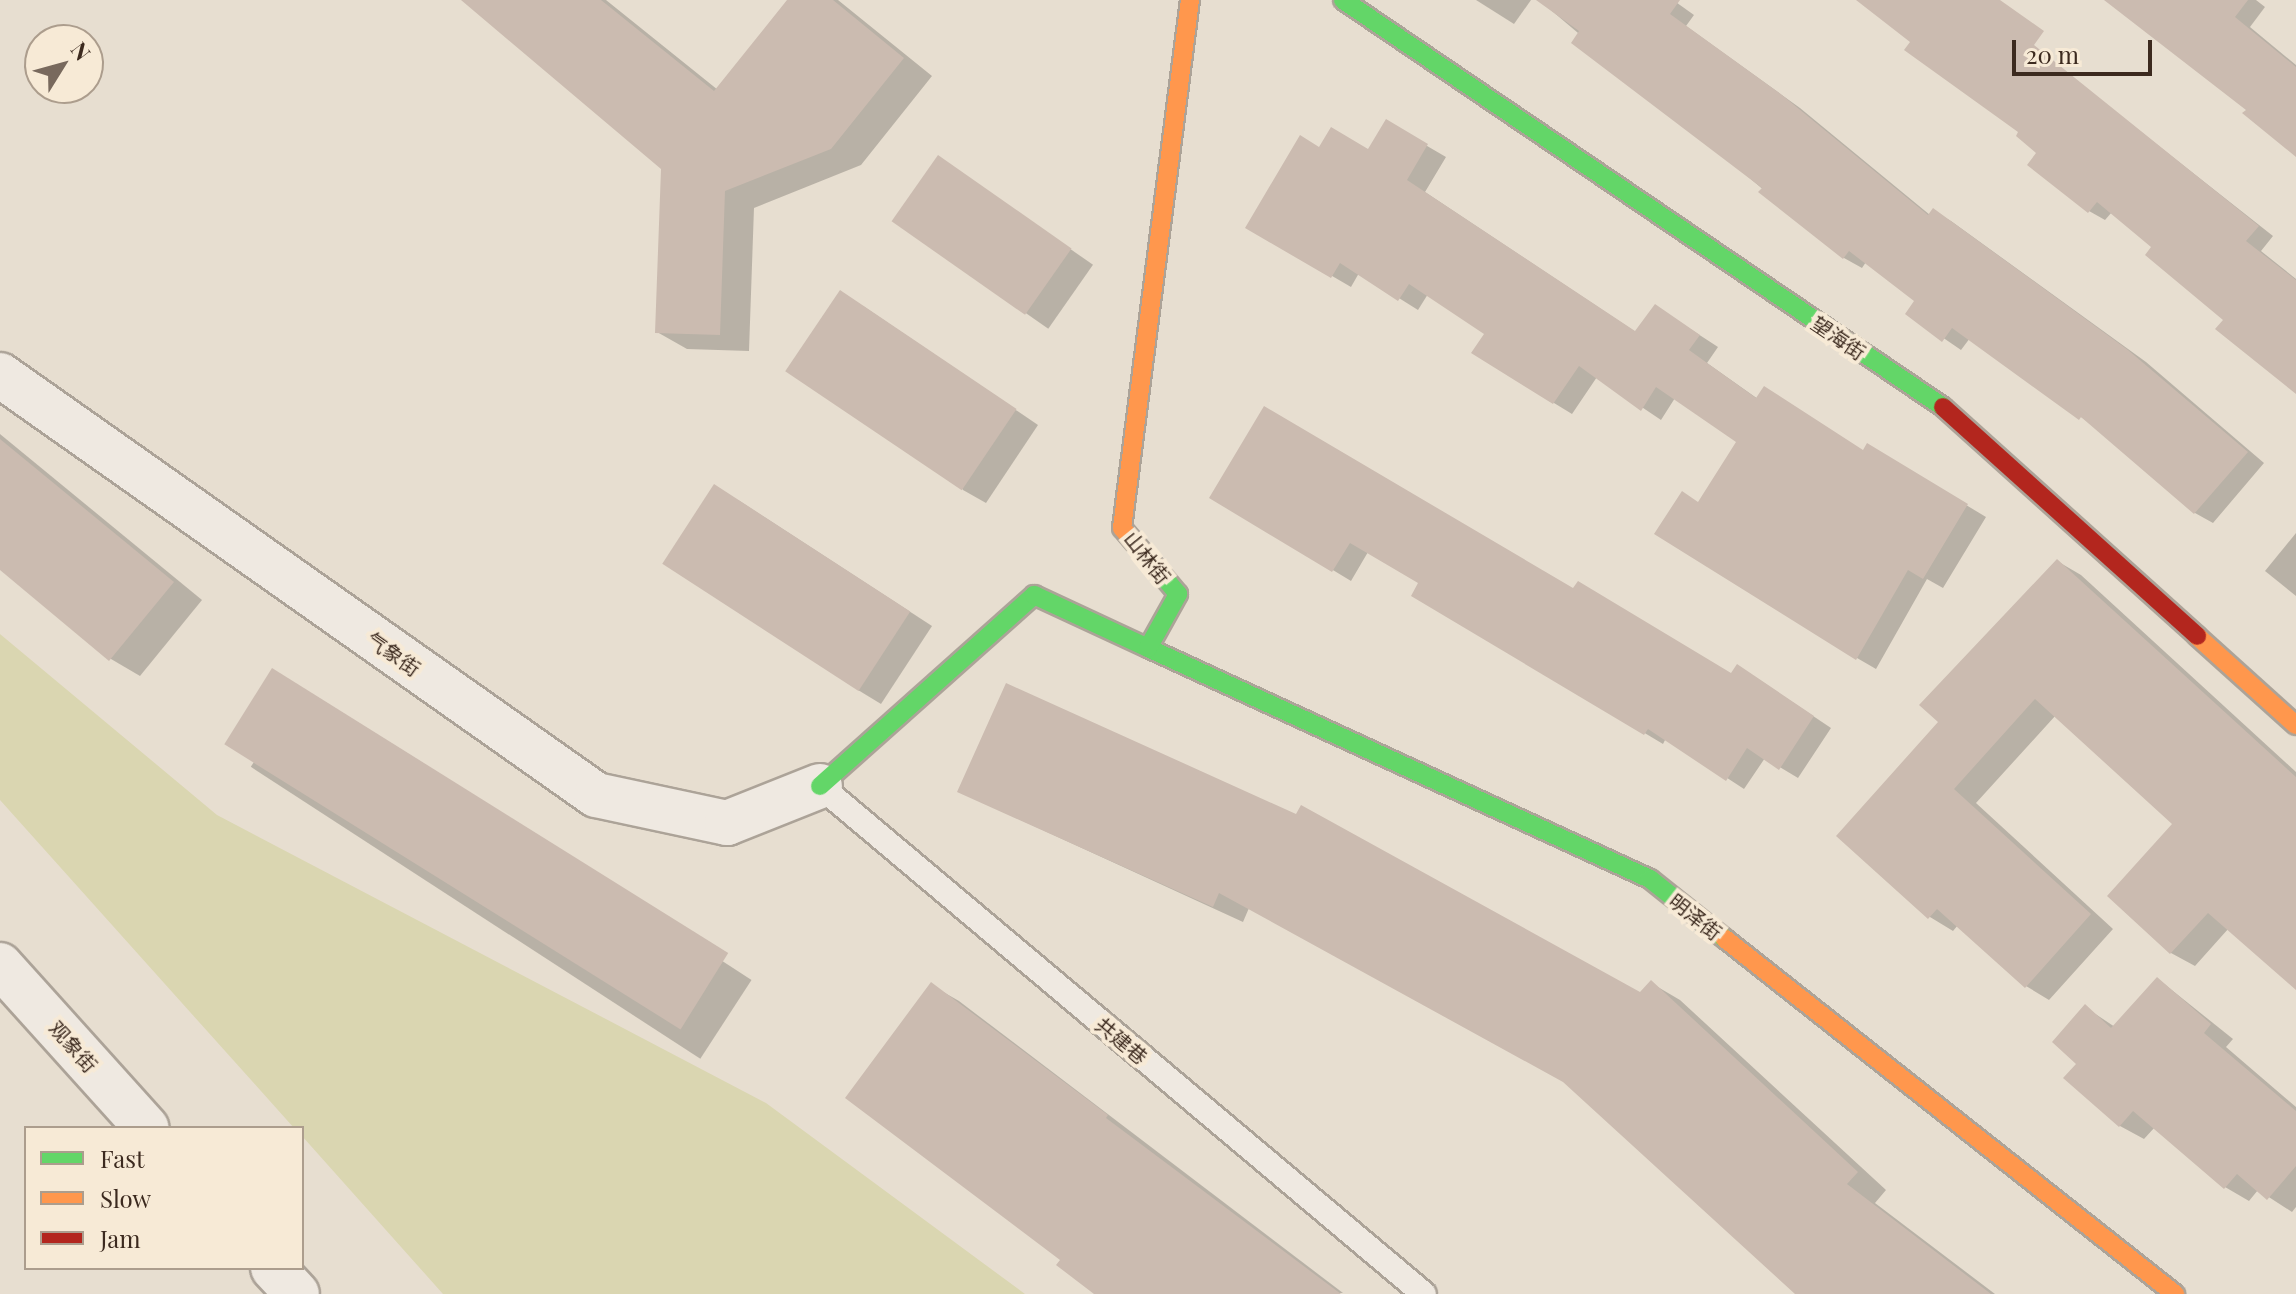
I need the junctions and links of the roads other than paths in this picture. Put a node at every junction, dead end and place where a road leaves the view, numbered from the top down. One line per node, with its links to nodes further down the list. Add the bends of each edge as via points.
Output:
1 (1190, 0): 4 (street, 山林街, via 1122,528 1178,594)
2 (1343, 0): 5 (street, 望海街, via 1939,404)
3 (0, 375): 6 (street, 气象街, via 596,795 727,823)
4 (1148, 648): 6 (street, via 1034,595); 12 (street, 明泽街, via 1650,879)
5 (2296, 725)
6 (820, 786): 11 (lane, 共建巷)
7 (0, 965): 8 (street, 观象街)
8 (145, 1126)
9 (275, 1270): 10 (street)
10 (297, 1294)
11 (1424, 1294)
12 (2175, 1294)

